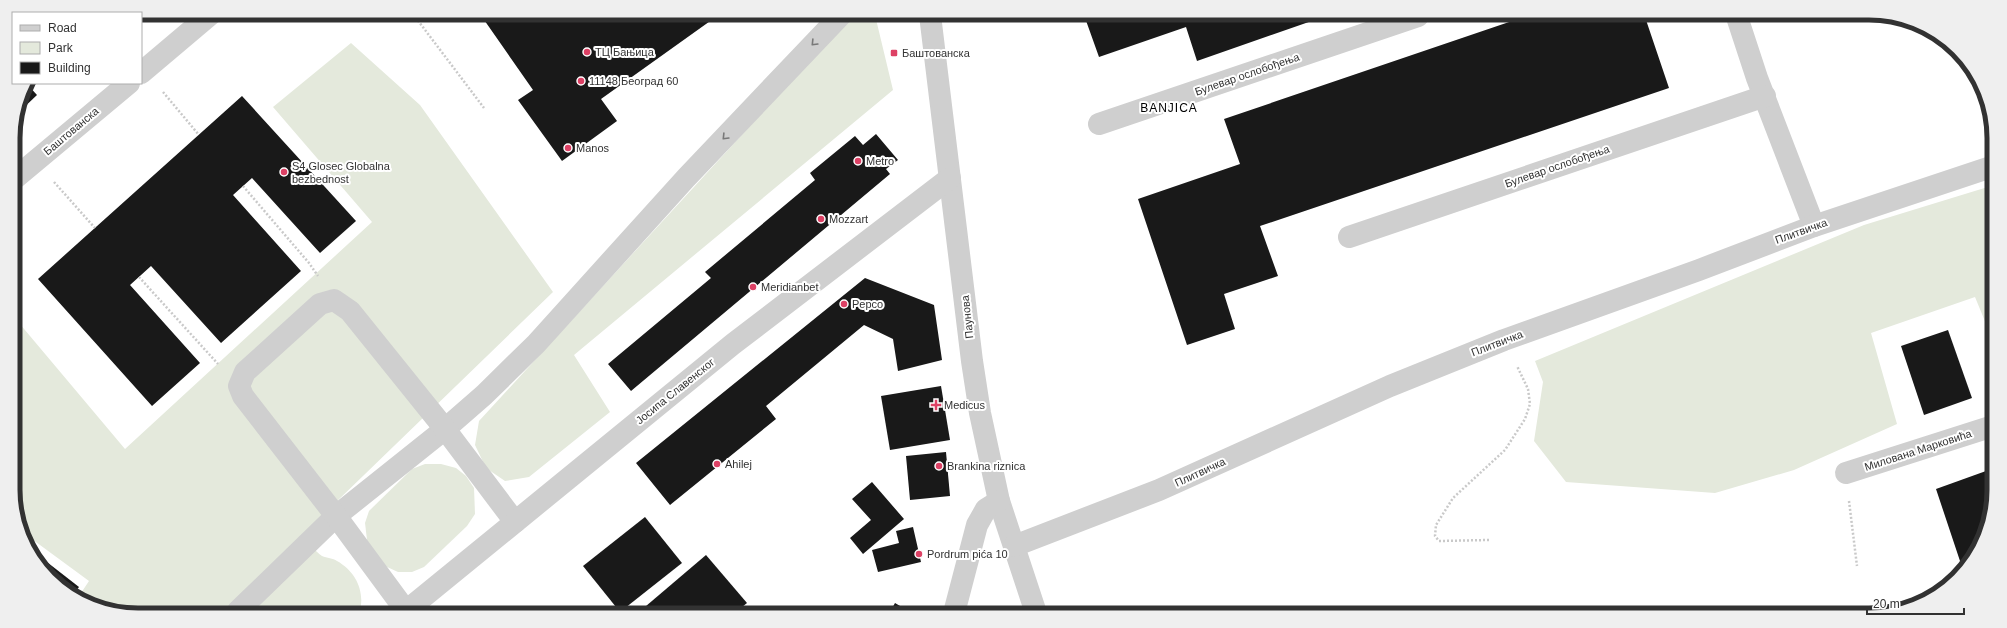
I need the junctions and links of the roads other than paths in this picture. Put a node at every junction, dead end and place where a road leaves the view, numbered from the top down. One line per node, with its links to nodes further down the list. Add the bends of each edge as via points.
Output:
1 (204, 20): 6 (street, Баштованска)
2 (836, 20): 16 (street, one-way to 16, via 686,178 536,344)
3 (931, 20): 12 (street, Паунова)
4 (1406, 20): 9 (street, Булевар ослобођења)
5 (1738, 20): 8 (street)
6 (142, 72)
7 (127, 84): 11 (street, Баштованска)
8 (1765, 96): 13 (street); 14 (street, Булевар ослобођења)
9 (1099, 124)
10 (1987, 168): 13 (street, Плитвичка)
11 (20, 174)
12 (950, 178): 18 (street, Паунова, via 980,413); 20 (street, Јосипа Славенског, via 733,344)
13 (1814, 226): 21 (street, Плитвичка, via 1504,340 1390,386 1159,490)
14 (1348, 236)
15 (1987, 428): 17 (street, Милована Марковића)
16 (445, 429): 19 (street); 19 (street, via 350,311 334,300 320,304 245,372 239,386 243,396); 20 (street)
17 (1846, 473)
18 (999, 501): 21 (street, Паунова); 25 (street, via 990,506 978,520)
19 (336, 516): 22 (street); 23 (street)
20 (515, 522): 24 (street, Јосипа Славенског)
21 (1014, 546): 26 (street, Паунова)
22 (241, 608)
23 (404, 608)
24 (410, 608)
25 (955, 608)
26 (1034, 608)

